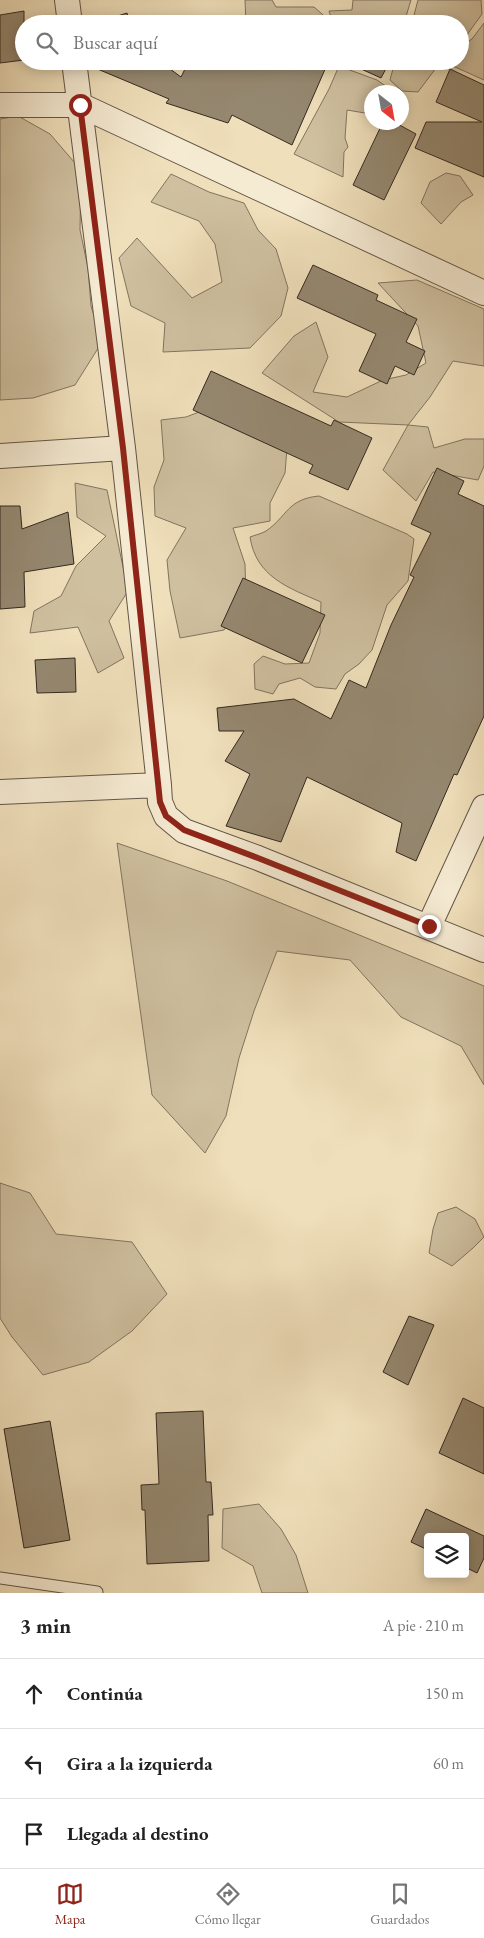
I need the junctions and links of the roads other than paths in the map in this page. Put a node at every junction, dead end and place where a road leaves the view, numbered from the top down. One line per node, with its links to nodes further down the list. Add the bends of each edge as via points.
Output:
1 (67, 0): 2 (street)
2 (69, 15)
3 (75, 70): 5 (street)
4 (0, 105): 5 (street)
5 (80, 105): 6 (street); 7 (street)
6 (484, 293)
7 (123, 448): 8 (street); 9 (street)
8 (0, 456)
9 (159, 785): 10 (street); 12 (street, via 160,802 166,816 184,830)
10 (0, 792)
11 (484, 807): 12 (street)
12 (429, 926): 13 (street)
13 (484, 950)
14 (0, 1578): 15 (lane)
15 (97, 1592)

